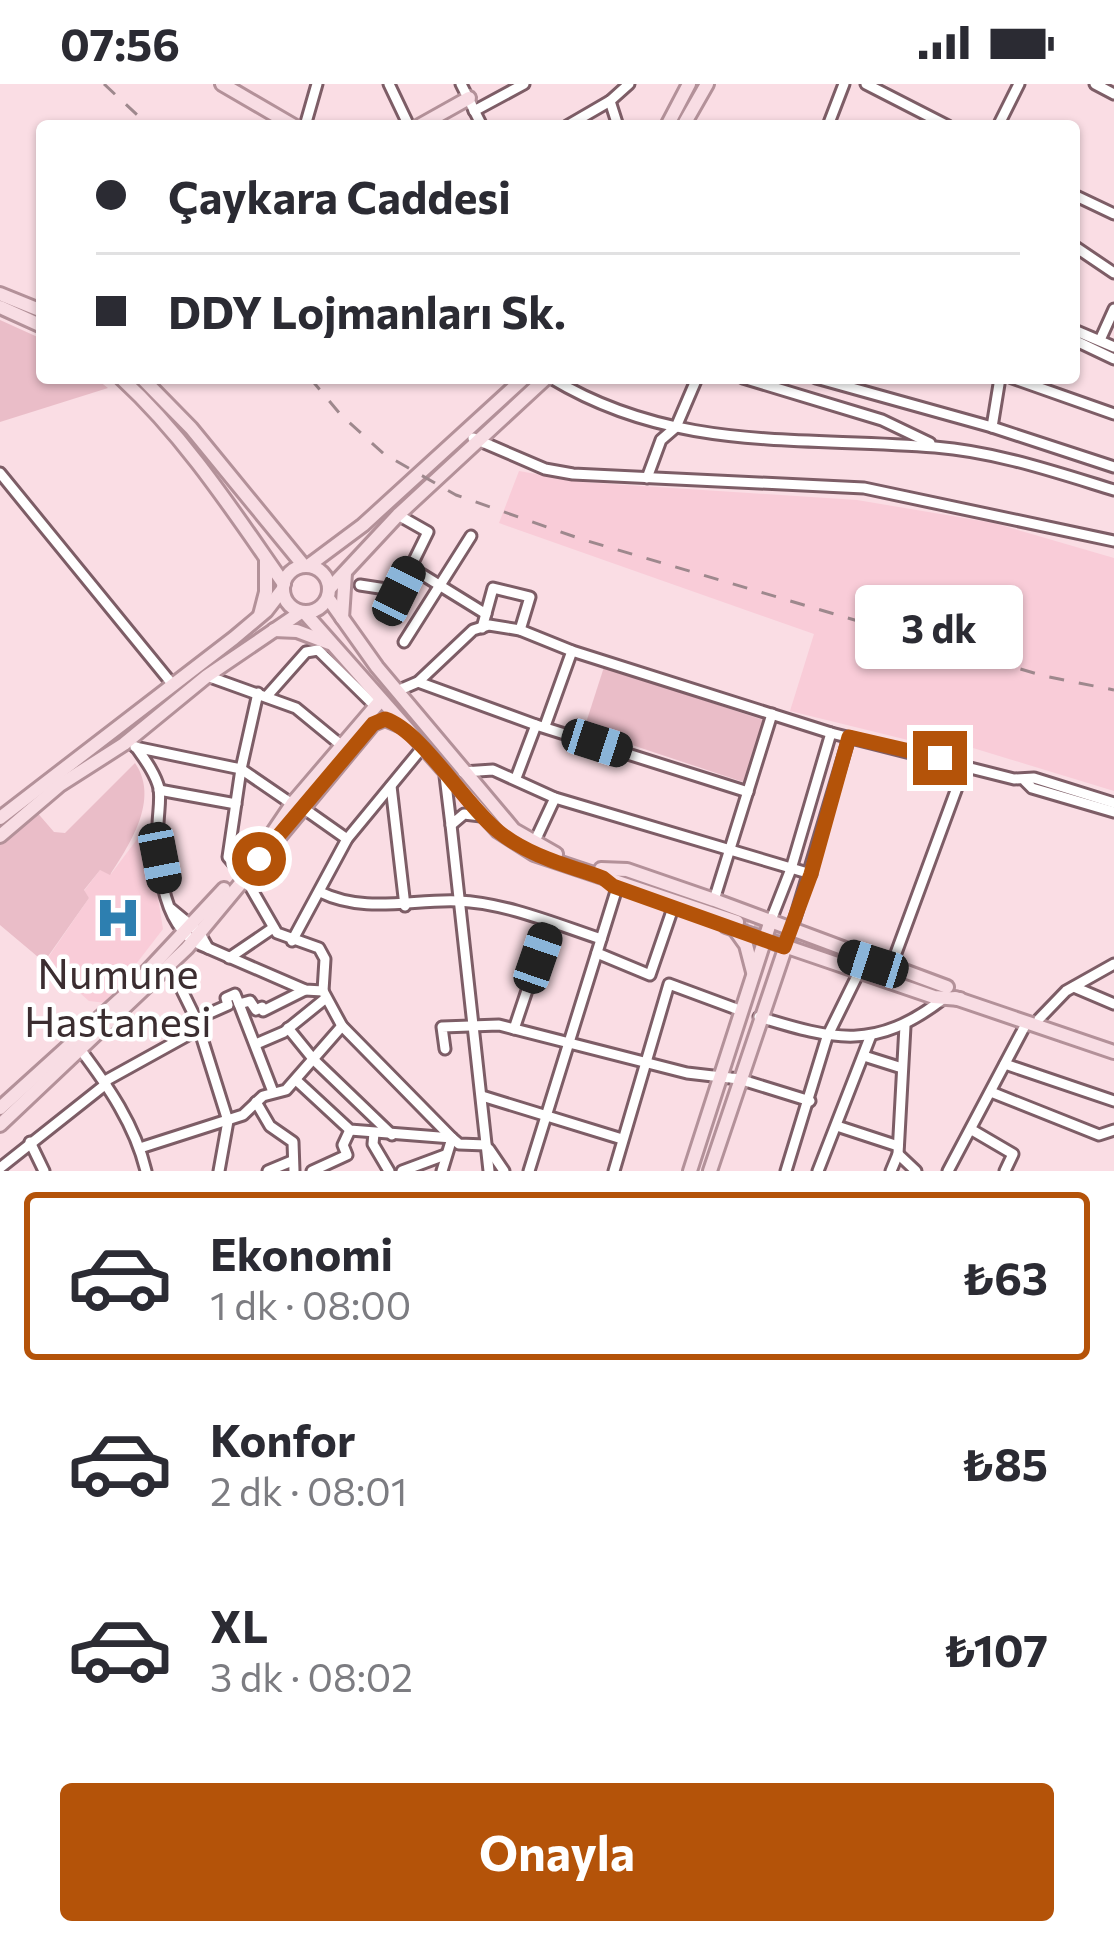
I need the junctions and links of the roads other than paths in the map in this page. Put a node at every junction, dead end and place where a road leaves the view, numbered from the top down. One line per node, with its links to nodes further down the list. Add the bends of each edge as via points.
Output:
1 (222, 84): 16 (main road)
2 (317, 84): 17 (street)
3 (389, 84): 18 (street)
4 (461, 84): 15 (street)
5 (524, 84): 15 (street)
6 (628, 84): 14 (street)
7 (689, 84): 23 (main road)
8 (707, 84): 24 (main road)
9 (844, 84): 25 (street)
10 (866, 84): 26 (street)
11 (1019, 84): 27 (street)
12 (1095, 84): 13 (street)
13 (1114, 94)
14 (610, 101): 21 (street); 22 (street)
15 (472, 105): 19 (main road); 20 (street)
16 (284, 120)
17 (306, 120)
18 (407, 120)
19 (434, 120)
20 (479, 120)
21 (577, 120)
22 (617, 120)
23 (670, 120)
24 (686, 120)
25 (830, 120)
26 (936, 120)
27 (1001, 120)
28 (1080, 198): 29 (street)
29 (1114, 214)
30 (1080, 250): 31 (street)
31 (1114, 273)
32 (0, 294): 34 (main road)
33 (0, 307): 36 (main road)
34 (36, 309)
35 (1114, 309): 38 (street)
36 (36, 323)
37 (1080, 332): 38 (street)
38 (1100, 340): 40 (street)
39 (1080, 343): 41 (street)
40 (1114, 347)
41 (1114, 359)
42 (127, 384): 67 (main road, via 162,416)
43 (148, 384): 53 (main road)
44 (162, 384): 53 (main road)
45 (518, 384): 57 (main road)
46 (541, 384): 58 (main road)
47 (558, 384): 55 (street, via 595,405)
48 (694, 384): 55 (street)
49 (762, 384): 59 (street, via 883,420)
50 (843, 384): 56 (street)
51 (999, 384): 56 (street)
52 (1029, 384): 54 (street)
53 (164, 399): 68 (main road)
54 (1114, 414)
55 (676, 427): 59 (street); 62 (street, via 661,440)
56 (992, 427): 60 (street)
57 (465, 433): 58 (street); 68 (main road)
58 (478, 442): 62 (street, via 545,469); 64 (main road)
59 (937, 447): 63 (street, via 1005,457)
60 (1113, 463)
61 (0, 473): 87 (street)
62 (647, 478): 66 (street, via 864,488)
63 (1114, 490)
64 (398, 515): 69 (main road); 70 (street, via 428,532)
65 (471, 536): 73 (street)
66 (1114, 541)
67 (266, 557): 72 (main road); 77 (main road)
68 (306, 566): 72 (main road); 74 (main road, via 324,574)
69 (346, 567): 74 (main road); 78 (main road)
70 (410, 567): 71 (street, via 399,591); 73 (street)
71 (360, 585)
72 (283, 586): 75 (main road, via 287,602); 77 (main road)
73 (442, 586): 76 (street); 82 (street)
74 (329, 593): 75 (main road, via 316,610); 78 (main road)
75 (302, 612): 80 (main road); 83 (main road)
76 (486, 614): 79 (street); 81 (street, via 493,588 530,597)
77 (260, 616): 87 (main road)
78 (342, 620): 88 (main road)
79 (482, 628): 81 (street); 86 (street)
80 (273, 630): 83 (main road); 85 (main road)
81 (520, 631): 84 (street)
82 (404, 642)
83 (331, 643): 90 (main road)
84 (572, 651): 91 (street); 92 (street)
85 (207, 676): 89 (street); 97 (main road)
86 (418, 682): 88 (street); 92 (street)
87 (173, 685): 114 (main road)
88 (397, 691): 101 (main road)
89 (262, 694): 90 (street, via 318,650); 96 (street, via 296,708); 100 (street)
90 (377, 707): 93 (main road); 96 (main road); 120 (main road)
91 (772, 714): 94 (street); 107 (street)
92 (540, 725): 103 (street); 107 (street)
93 (408, 727): 98 (main road); 111 (main road, via 385,719 373,724); 116 (main road)
94 (831, 733): 95 (street); 122 (street)
95 (849, 737): 99 (street); 125 (street)
96 (340, 745): 111 (main road)
97 (130, 746): 100 (street); 106 (street); 117 (main road, via 60,785)
98 (422, 748): 102 (main road); 105 (street)
99 (965, 766): 104 (street); 144 (street)
100 (241, 769): 110 (street); 111 (street)
101 (463, 772): 103 (street); 116 (main road)
102 (445, 776): 113 (main road); 115 (street)
103 (516, 778): 108 (street)
104 (1025, 781): 109 (street); 112 (street)
105 (391, 786): 118 (street); 130 (street)
106 (160, 790): 110 (street); 137 (street, via 170,908)
107 (748, 792): 121 (street)
108 (555, 798): 119 (street); 121 (street)
109 (1114, 803)
110 (236, 804): 123 (street, via 228,857)
111 (297, 806): 118 (street); 120 (main road); 123 (main road)
112 (1114, 812)
113 (482, 816): 115 (street, via 464,814); 124 (main road, via 534,854)
114 (0, 818)
115 (452, 825): 129 (street)
116 (514, 830): 119 (main road)
117 (0, 836)
118 (347, 839): 127 (street)
119 (534, 843): 124 (main road)
120 (263, 847): 123 (main road)
121 (730, 850): 122 (street); 128 (street)
122 (791, 868): 125 (street); 132 (street)
123 (242, 873): 135 (street); 137 (main road)
124 (602, 873): 126 (main road); 128 (main road, via 627,870); 134 (main road)
125 (811, 874): 136 (street)
126 (617, 887): 131 (main road); 138 (street)
127 (320, 892): 130 (street); 139 (street)
128 (714, 900): 132 (main road)
129 (459, 901): 130 (street); 133 (street); 164 (street)
130 (405, 906)
131 (673, 908): 134 (main road); 148 (street)
132 (771, 920): 136 (main road); 140 (main road)
133 (550, 922): 138 (street); 166 (street)
134 (737, 923): 140 (main road); 149 (main road)
135 (273, 928): 139 (street); 143 (street)
136 (792, 928): 141 (main road); 144 (main road)
137 (191, 933): 143 (street); 146 (main road); 189 (main road)
138 (602, 939): 142 (street)
139 (292, 940): 154 (street, via 320,948)
140 (765, 940): 141 (main road); 149 (main road)
141 (784, 947): 147 (main road); 159 (main road)
142 (597, 953): 148 (street); 169 (street)
143 (229, 958): 152 (street)
144 (892, 964): 153 (main road)
145 (1114, 964): 151 (street)
146 (170, 966): 161 (street); 171 (main road)
147 (859, 972): 153 (main road); 168 (street)
148 (650, 975): 150 (street)
149 (753, 976): 158 (main road)
150 (669, 984): 158 (street); 176 (street)
151 (1074, 986): 157 (street); 160 (street)
152 (305, 990): 154 (street); 156 (street, via 263,1011 250,1000)
153 (945, 993): 155 (main road); 155 (main road, via 819,948); 160 (main road); 162 (street)
154 (324, 994): 163 (street); 165 (street)
155 (960, 999): 160 (main road)
156 (239, 1004): 161 (street, via 235,994 226,998 228,1005); 170 (street)
157 (1114, 1004)
158 (742, 1011): 179 (main road)
159 (759, 1017): 168 (street); 180 (main road)
160 (1033, 1020): 173 (main road); 177 (street)
161 (197, 1024): 182 (street); 191 (street)
162 (904, 1025): 167 (street); 178 (street)
163 (342, 1026): 175 (street); 199 (street)
164 (472, 1027): 166 (street); 172 (street, via 442,1027); 185 (street)
165 (288, 1028): 170 (street); 175 (street)
166 (514, 1029): 169 (street)
167 (871, 1035): 168 (street); 174 (street)
168 (827, 1037): 186 (street)
169 (568, 1041): 176 (street); 190 (street)
170 (256, 1043): 183 (street)
171 (80, 1049): 182 (street); 192 (main road)
172 (445, 1049)
173 (1114, 1049)
174 (864, 1056): 178 (street); 193 (street)
175 (314, 1060): 181 (street); 198 (street)
176 (647, 1061): 179 (street); 200 (street)
177 (1005, 1064): 184 (street); 187 (street)
178 (902, 1068): 204 (street)
179 (722, 1078): 180 (street); 220 (main road)
180 (739, 1079): 186 (street); 221 (main road)
181 (296, 1080): 183 (street); 194 (street)
182 (105, 1083): 201 (street); 203 (street)
183 (273, 1092): 188 (street)
184 (991, 1092): 195 (street); 196 (street, via 1099,1135)
185 (482, 1096): 190 (street); 202 (street)
186 (809, 1101): 222 (street)
187 (1114, 1101)
188 (256, 1102): 191 (street); 206 (street, via 270,1126 293,1142)
189 (0, 1108)
190 (546, 1114): 200 (street); 218 (street)
191 (227, 1121): 203 (street); 210 (street)
192 (0, 1125)
193 (837, 1126): 204 (street); 223 (street)
194 (350, 1130): 197 (street); 212 (street, via 347,1155)
195 (972, 1130): 226 (street); 227 (street, via 1013,1154)
196 (1114, 1130)
197 (374, 1132): 198 (street); 213 (street)
198 (392, 1135): 199 (street)
199 (452, 1138): 202 (street); 205 (street)
200 (622, 1139): 219 (street)
201 (30, 1142): 207 (street); 208 (street)
202 (486, 1145): 216 (street); 217 (street)
203 (140, 1148): 209 (street)
204 (898, 1150): 224 (street); 225 (street)
205 (446, 1155): 214 (street); 215 (street)
206 (293, 1166): 211 (street)
207 (0, 1168)
208 (44, 1171)
209 (146, 1171)
210 (219, 1171)
211 (268, 1171)
212 (312, 1171)
213 (389, 1171)
214 (402, 1171)
215 (442, 1171)
216 (489, 1171)
217 (504, 1171)
218 (529, 1171)
219 (614, 1171)
220 (690, 1171)
221 (710, 1171)
222 (786, 1171)
223 (818, 1171)
224 (891, 1171)
225 (916, 1171)
226 (948, 1171)
227 (1005, 1171)

